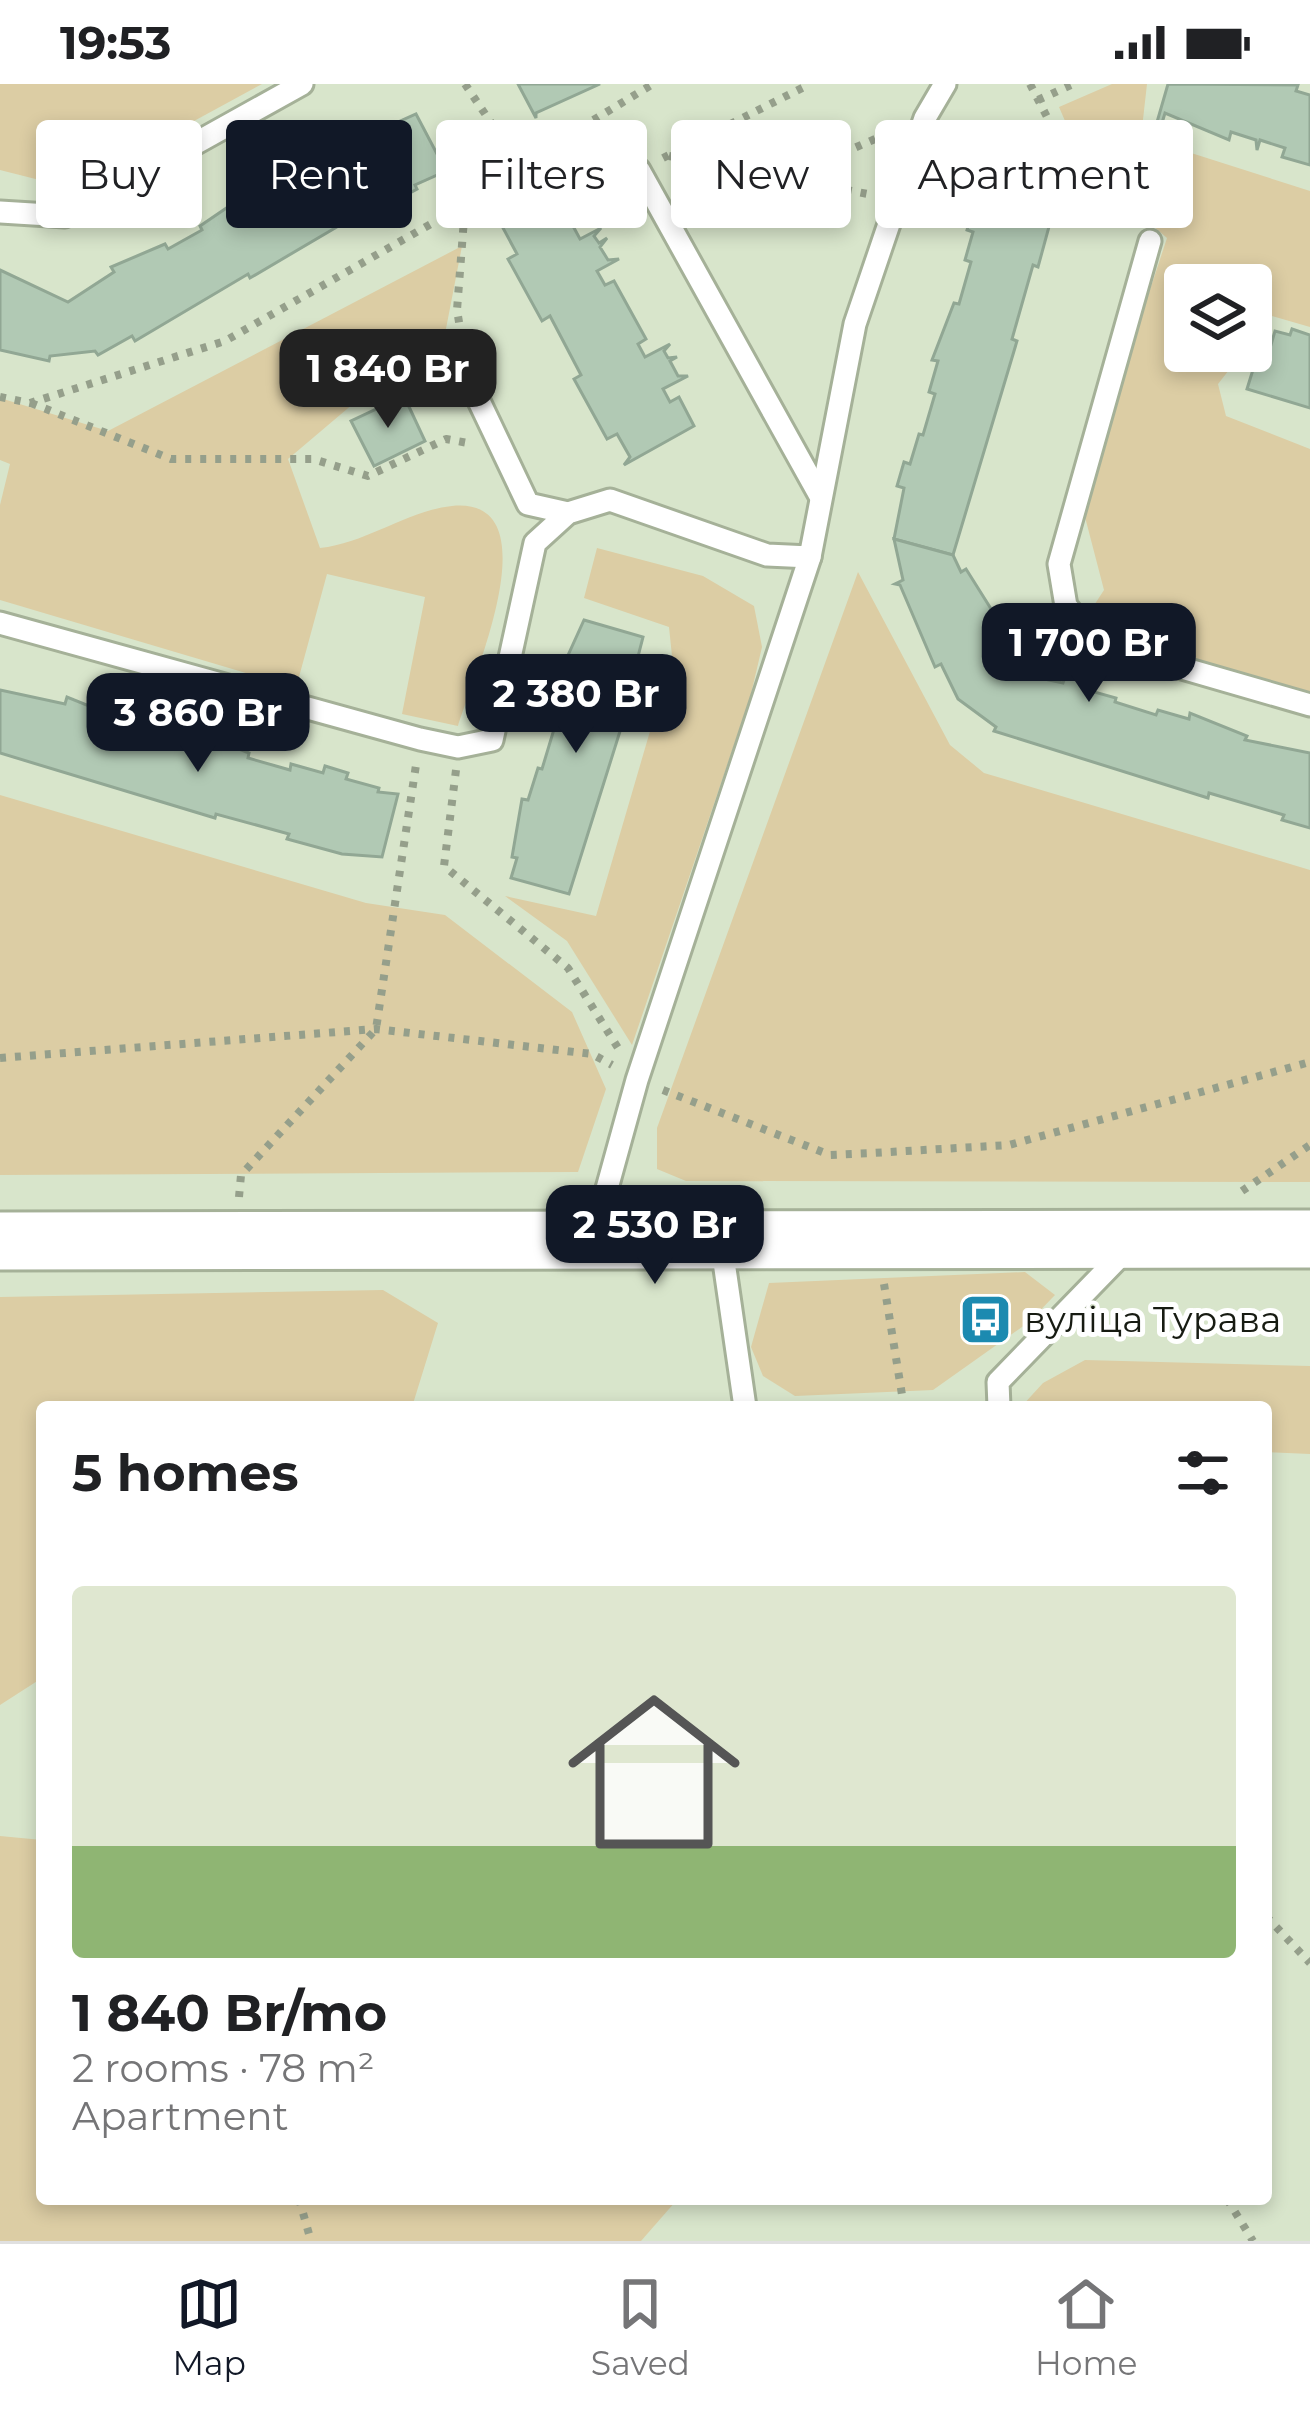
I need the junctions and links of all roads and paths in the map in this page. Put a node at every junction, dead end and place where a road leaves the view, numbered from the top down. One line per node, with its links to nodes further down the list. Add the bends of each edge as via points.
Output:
1 (302, 84): 17 (lane, via 65,216)
2 (465, 84): 10 (path)
3 (653, 84): 11 (path)
4 (810, 84): 13 (path)
5 (946, 84): 9 (lane)
6 (1030, 84): 8 (path)
7 (1072, 84): 8 (path)
8 (1038, 100): 21 (path, via 1075,171)
9 (925, 118): 12 (path)
10 (489, 120)
11 (594, 120)
12 (851, 150)
13 (668, 155): 14 (path); 15 (path)
14 (671, 156)
15 (647, 166)
16 (647, 184): 26 (lane)
17 (0, 212)
18 (436, 221): 24 (path, via 225,341)
19 (464, 228): 22 (path, via 457,310)
20 (887, 228): 26 (lane, via 855,324)
21 (1150, 241): 30 (lane, via 1059,564 1066,606 1099,644)
22 (469, 378): 25 (lane)
23 (0, 397): 24 (path)
24 (30, 403): 25 (path, via 171,459 313,459 368,476 446,439)
25 (502, 450): 27 (lane, via 528,504)
26 (820, 496): 28 (lane)
27 (568, 513): 28 (lane, via 610,500 767,554); 32 (lane, via 535,543 492,740)
28 (810, 557): 36 (lane)
29 (0, 623): 31 (lane)
30 (1310, 704)
31 (420, 739): 32 (lane); 33 (path)
32 (458, 747): 36 (path, via 445,866 568,968)
33 (376, 1029): 34 (path); 36 (path, via 592,1054); 45 (path, via 241,1174)
34 (0, 1058)
35 (1310, 1062): 36 (path, via 1009,1145 830,1155)
36 (638, 1080): 42 (lane)
37 (1310, 1144): 38 (path)
38 (1236, 1195)
39 (877, 1236): 40 (main road); 43 (main road); 47 (path)
40 (1138, 1238): 41 (main road); 48 (lane, via 998,1382)
41 (1310, 1239)
42 (593, 1240): 43 (main road); 45 (main road)
43 (721, 1240): 46 (lane)
44 (0, 1241): 45 (main road)
45 (236, 1242)
46 (744, 1401)
47 (903, 1401)
48 (999, 1401)
49 (1272, 1922): 50 (path)
50 (1310, 1963)
51 (301, 2205): 53 (path)
52 (1231, 2205): 54 (path)
53 (311, 2241)
54 (1253, 2241)

